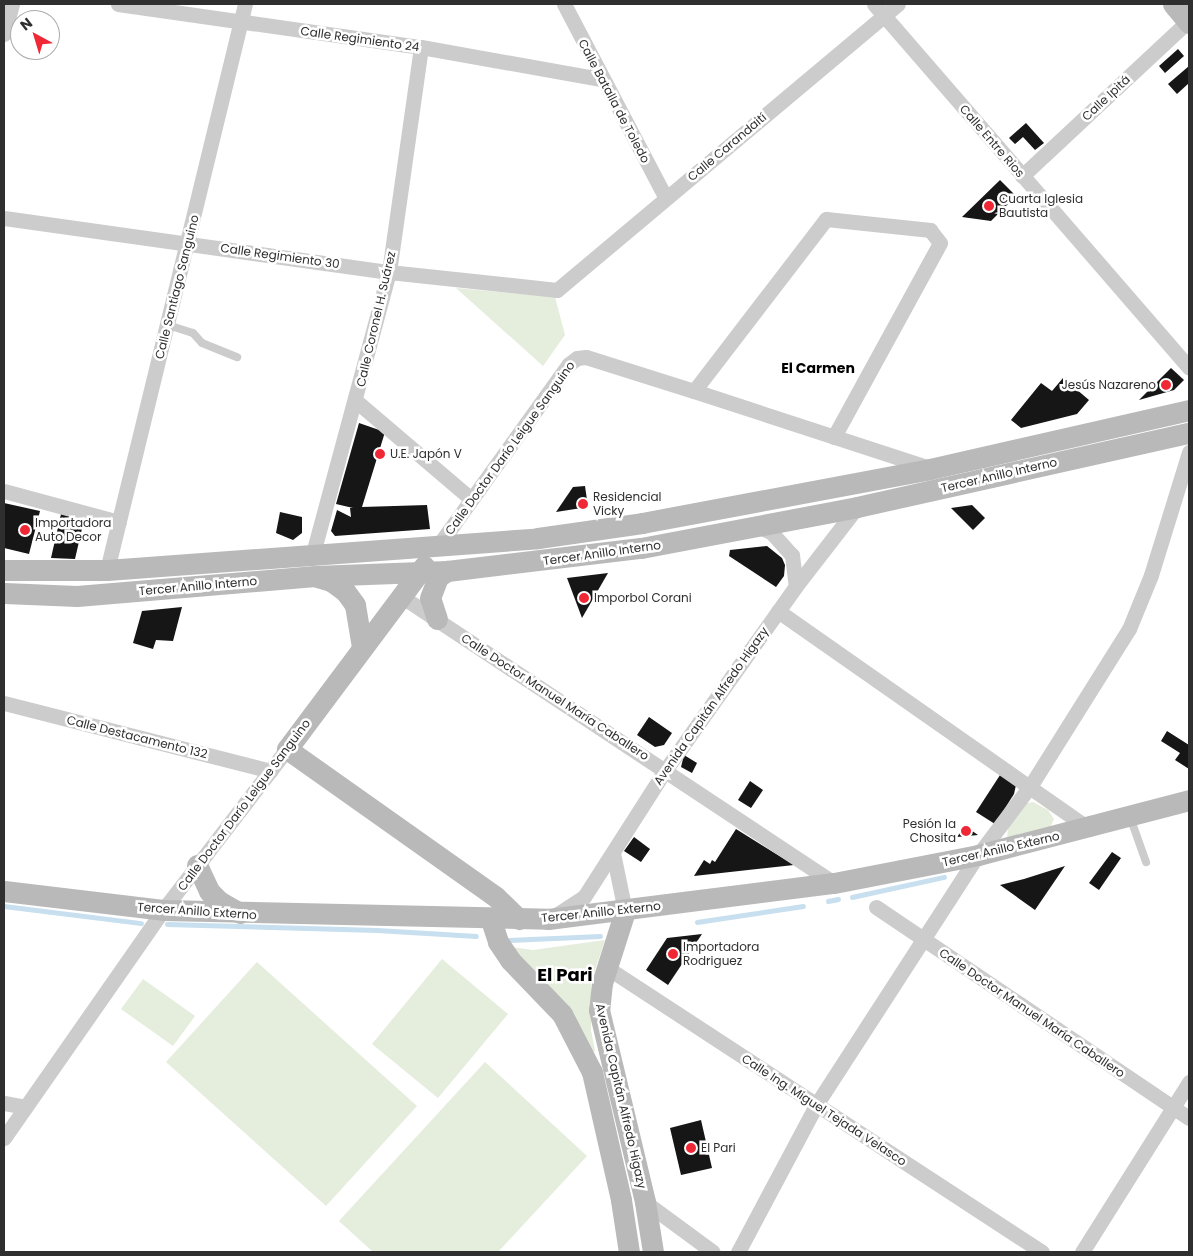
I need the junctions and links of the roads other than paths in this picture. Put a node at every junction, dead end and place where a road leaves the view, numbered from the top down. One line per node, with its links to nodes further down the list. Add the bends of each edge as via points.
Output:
1 (12, 4): 11 (street)
2 (118, 4): 10 (street, Calle Regimiento 24)
3 (245, 4): 10 (street, Calle Santiago Sanguino)
4 (564, 4): 13 (street, Calle Batalla de Toledo)
5 (874, 4): 8 (street, Calle Entre Rios)
6 (898, 4): 8 (street, Calle Carandaití)
7 (1173, 4): 9 (main road)
8 (884, 16): 14 (street, Calle Entre Rios); 15 (street, Calle Carandaití)
9 (1189, 21): 14 (street, Calle Ipitá)
10 (240, 22): 12 (street, Calle Regimiento 24); 17 (street, Calle Santiago Sanguino)
11 (4, 34)
12 (421, 47): 13 (street, Calle Regimiento 24); 18 (street, Calle Coronel H. Suárez)
13 (602, 79): 15 (street, Calle Batalla de Toledo)
14 (1022, 176): 22 (street, Calle Entre Rios)
15 (666, 198): 19 (street, Calle Carandaití)
16 (4, 218): 17 (street, Calle Regimiento 30)
17 (188, 243): 18 (street, Calle Regimiento 30); 20 (street, Calle Santiago Sanguino)
18 (389, 272): 19 (street, Calle Regimiento 30); 24 (street, Calle Coronel H. Suárez)
19 (557, 290)
20 (168, 325): 21 (lane); 37 (street, Calle Santiago Sanguino)
21 (237, 357)
22 (1189, 368)
23 (694, 391): 28 (street); 28 (street, via 826,219 930,230 940,243); 35 (street, Calle Doctor Darío Leigue Sanguino, via 586,357 577,358 569,364)
24 (356, 401): 35 (street); 42 (street, Calle Coronel H. Suárez)
25 (1189, 410): 26 (main road, Tercer Anillo Interno)
26 (1094, 432): 29 (main road, Tercer Anillo Interno); 31 (main road, via 1062,447)
27 (1189, 433): 31 (main road, Tercer Anillo Interno)
28 (834, 437): 32 (street)
29 (1019, 449): 32 (main road, Tercer Anillo Interno, via 930,468); 33 (main road, via 1018,462)
30 (1189, 452): 58 (street, via 1151,575 1129,629)
31 (1062, 461): 33 (main road, Tercer Anillo Interno)
32 (894, 465): 39 (main road, Tercer Anillo Interno, via 642,523)
33 (984, 478): 36 (main road, Tercer Anillo Interno)
34 (4, 491): 37 (street)
35 (471, 499): 40 (street, Calle Doctor Darío Leigue Sanguino)
36 (857, 507): 38 (main road, Tercer Anillo Interno); 47 (street, Avenida Capitán Alfredo Higazy)
37 (118, 522): 44 (street, Calle Santiago Sanguino)
38 (756, 526): 45 (main road, Tercer Anillo Interno, via 642,548); 47 (street, via 771,532 792,555)
39 (500, 541): 40 (main road, Tercer Anillo Interno); 46 (main road, Calle Doctor Darío Leigue Sanguino, via 436,554)
40 (438, 546): 42 (main road, Tercer Anillo Interno)
41 (290, 557): 42 (main road, Tercer Anillo Interno); 44 (main road, Tercer Anillo Interno); 46 (main road, via 312,562 398,562)
42 (313, 567): 46 (main road, Tercer Anillo Interno); 49 (main road, Tercer Anillo Interno); 53 (main road, via 338,586 355,605)
43 (4, 570): 44 (main road, Tercer Anillo Interno)
44 (107, 570): 49 (main road, via 93,589)
45 (447, 570): 46 (main road, Tercer Anillo Interno); 52 (main road, via 438,577 430,598)
46 (418, 572): 50 (main road, Calle Doctor Darío Leigue Sanguino)
47 (796, 586): 51 (street, Avenida Capitán Alfredo Higazy)
48 (4, 593): 49 (main road, Tercer Anillo Interno)
49 (78, 596)
50 (401, 596): 52 (street, Calle Doctor Manuel María Caballero); 53 (main road, Calle Doctor Darío Leigue Sanguino)
51 (778, 611): 56 (street, Avenida Capitán Alfredo Higazy); 58 (street)
52 (437, 619): 56 (street, Calle Doctor Manuel María Caballero)
53 (362, 647): 55 (main road, Calle Doctor Darío Leigue Sanguino)
54 (4, 703): 57 (street, Calle Destacamento 132)
55 (287, 749): 57 (street, Calle Doctor Darío Leigue Sanguino); 72 (main road, via 496,897)
56 (666, 769): 62 (street, Avenida Capitán Alfredo Higazy); 66 (street, Calle Doctor Manuel María Caballero)
57 (270, 771): 65 (street, Calle Doctor Darío Leigue Sanguino)
58 (1030, 785): 61 (street); 63 (street)
59 (1189, 800): 60 (main road, Tercer Anillo Externo)
60 (1130, 817): 61 (main road, Tercer Anillo Externo); 64 (lane)
61 (1089, 829): 63 (main road, Tercer Anillo Externo)
62 (613, 854): 69 (street); 73 (street, Avenida Capitán Alfredo Higazy, via 584,896)
63 (978, 855): 66 (main road, Tercer Anillo Externo); 75 (street)
64 (1146, 862)
65 (197, 865): 70 (street, Calle Doctor Darío Leigue Sanguino); 71 (main road, via 209,891)
66 (834, 883): 69 (main road, Tercer Anillo Externo)
67 (4, 892): 70 (main road, Tercer Anillo Externo)
68 (876, 907): 75 (street, Calle Doctor Manuel María Caballero)
69 (625, 911): 73 (main road, Tercer Anillo Externo); 76 (main road, Avenida Capitán Alfredo Higazy)
70 (161, 914): 71 (main road, Tercer Anillo Externo); 80 (street, Calle Doctor Darío Leigue Sanguino)
71 (242, 914): 74 (main road, Tercer Anillo Externo)
72 (519, 919): 73 (main road, Tercer Anillo Externo); 74 (main road, Tercer Anillo Externo)
73 (548, 919)
74 (491, 920): 85 (main road, Avenida Capitán Alfredo Higazy, via 498,942 510,960 562,1014 592,1072 621,1200)
75 (923, 939): 79 (street); 81 (street, Calle Doctor Manuel María Caballero)
76 (606, 967): 79 (street, Calle Ing. Miguel Tejada Velasco); 84 (main road, Avenida Capitán Alfredo Higazy, via 598,998 599,1010)
77 (1189, 1082): 81 (street)
78 (4, 1103): 80 (street)
79 (816, 1105): 88 (street); 89 (street, Calle Ing. Miguel Tejada Velasco)
80 (26, 1107): 83 (street, Calle Doctor Darío Leigue Sanguino)
81 (1172, 1107): 82 (street, Calle Doctor Manuel María Caballero); 90 (street)
82 (1189, 1118)
83 (4, 1138)
84 (645, 1202): 86 (main road, Avenida Capitán Alfredo Higazy); 87 (street)
85 (629, 1252)
86 (653, 1252)
87 (713, 1252)
88 (738, 1252)
89 (1042, 1252)
90 (1082, 1252)

